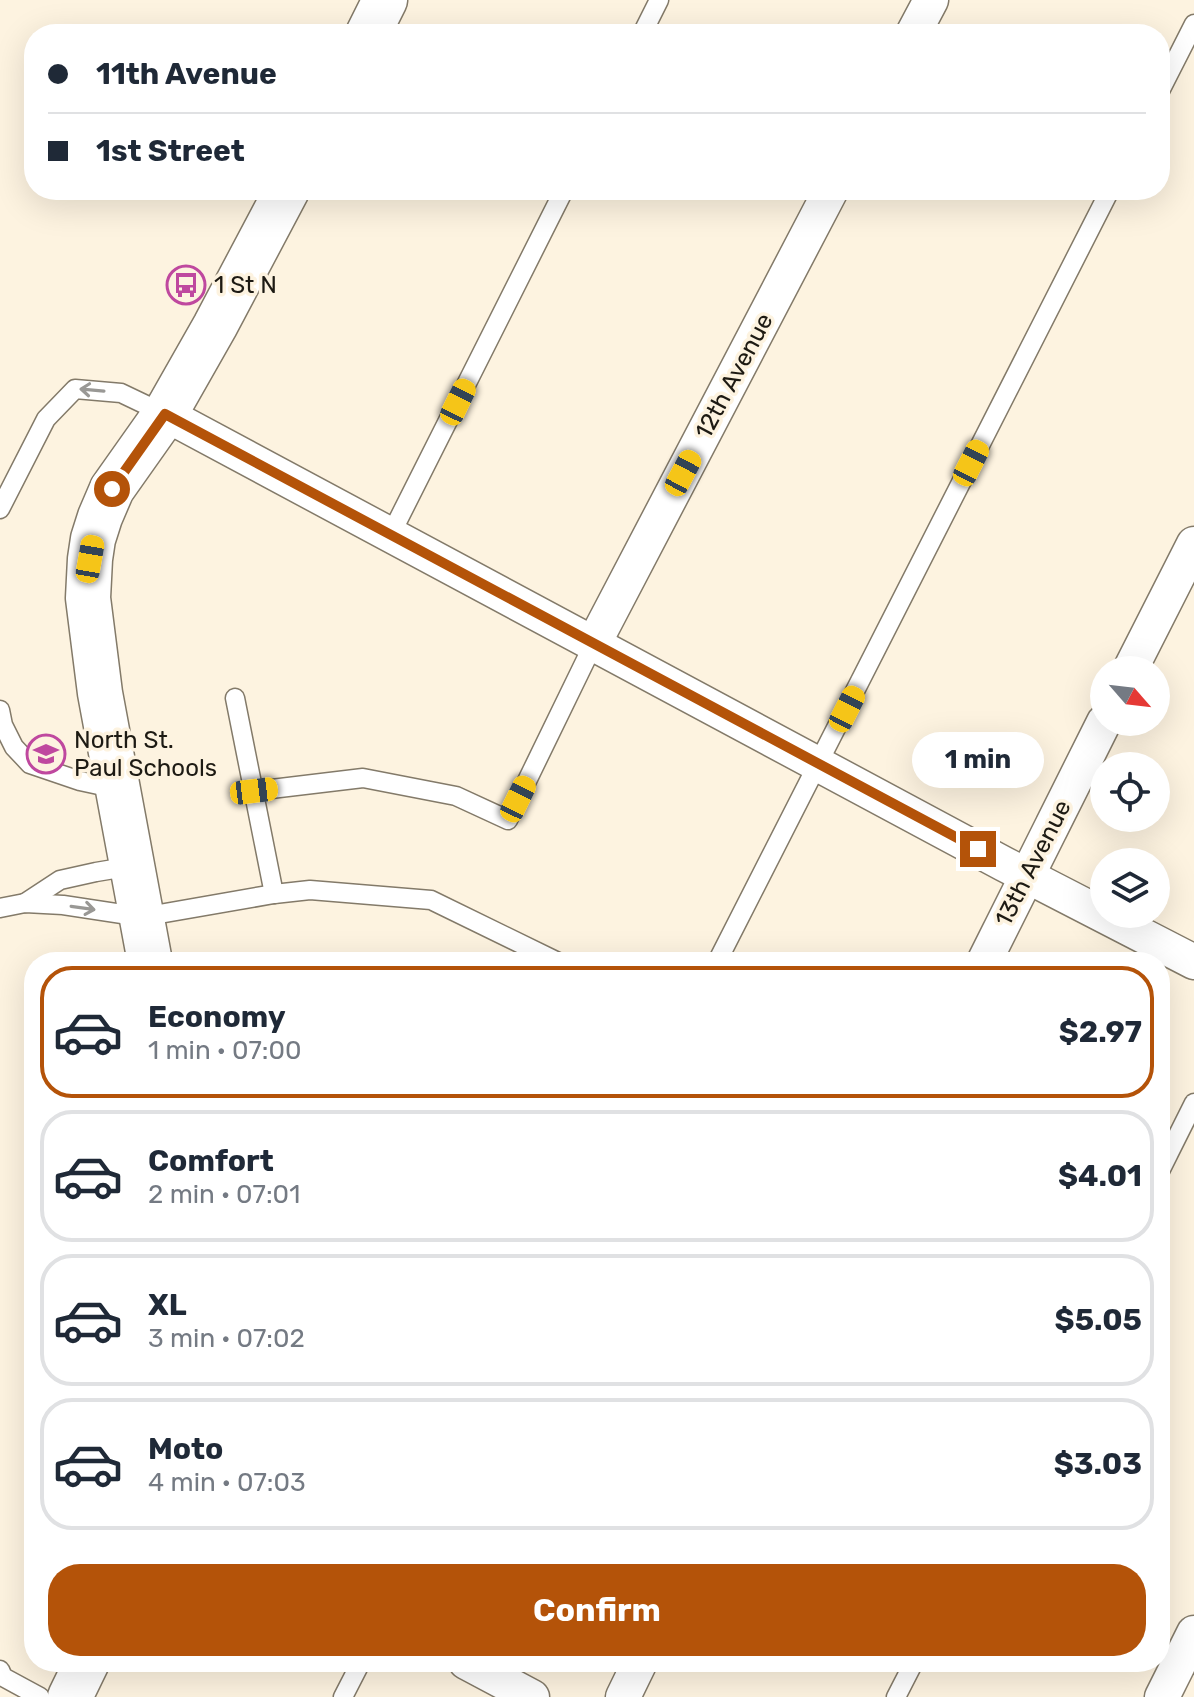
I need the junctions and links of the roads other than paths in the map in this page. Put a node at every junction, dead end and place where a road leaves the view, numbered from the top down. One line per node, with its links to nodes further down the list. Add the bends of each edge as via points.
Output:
1 (385, 0): 4 (street)
2 (659, 0): 5 (lane)
3 (931, 0): 6 (street)
4 (373, 24)
5 (647, 24)
6 (918, 24)
7 (1194, 24): 8 (lane)
8 (1170, 71)
9 (282, 200): 13 (street)
10 (559, 200): 15 (lane)
11 (826, 200): 17 (street, 12th Avenue)
12 (1105, 200): 22 (lane)
13 (165, 414): 14 (lane, one-way to 14, via 121,393 75,389 46,419); 15 (street); 23 (street, via 112,489 90,559 88,598)
14 (0, 509)
15 (391, 534): 17 (street)
16 (1194, 544): 18 (street)
17 (594, 643): 22 (street); 24 (lane, 12th Avenue, via 508,820 456,796 363,778)
18 (1137, 656)
19 (235, 698): 24 (lane)
20 (0, 710): 23 (lane, via 14,747 30,764)
21 (1097, 736): 26 (street, 13th Avenue)
22 (819, 764): 26 (street); 33 (lane)
23 (118, 789): 25 (street)
24 (254, 791): 27 (lane)
25 (132, 866): 28 (lane, via 60,880); 30 (street)
26 (1026, 875): 34 (street, 13th Avenue); 35 (street)
27 (274, 894): 30 (lane); 32 (lane, via 310,890 431,900)
28 (25, 903): 29 (lane); 30 (lane, one-way to 30)
29 (0, 908)
30 (142, 917): 31 (street)
31 (148, 952)
32 (538, 952)
33 (722, 952)
34 (989, 952)
35 (1194, 962)
36 (1194, 1103): 37 (lane)
37 (1170, 1151)
38 (1194, 1633): 51 (street)
39 (82, 1672): 46 (street)
40 (356, 1672): 47 (lane)
41 (485, 1672): 48 (street)
42 (635, 1672): 49 (street)
43 (909, 1672): 50 (lane)
44 (1, 1675): 45 (lane)
45 (40, 1697)
46 (70, 1697)
47 (343, 1697)
48 (532, 1697)
49 (623, 1697)
50 (896, 1697)
51 (1162, 1697)

